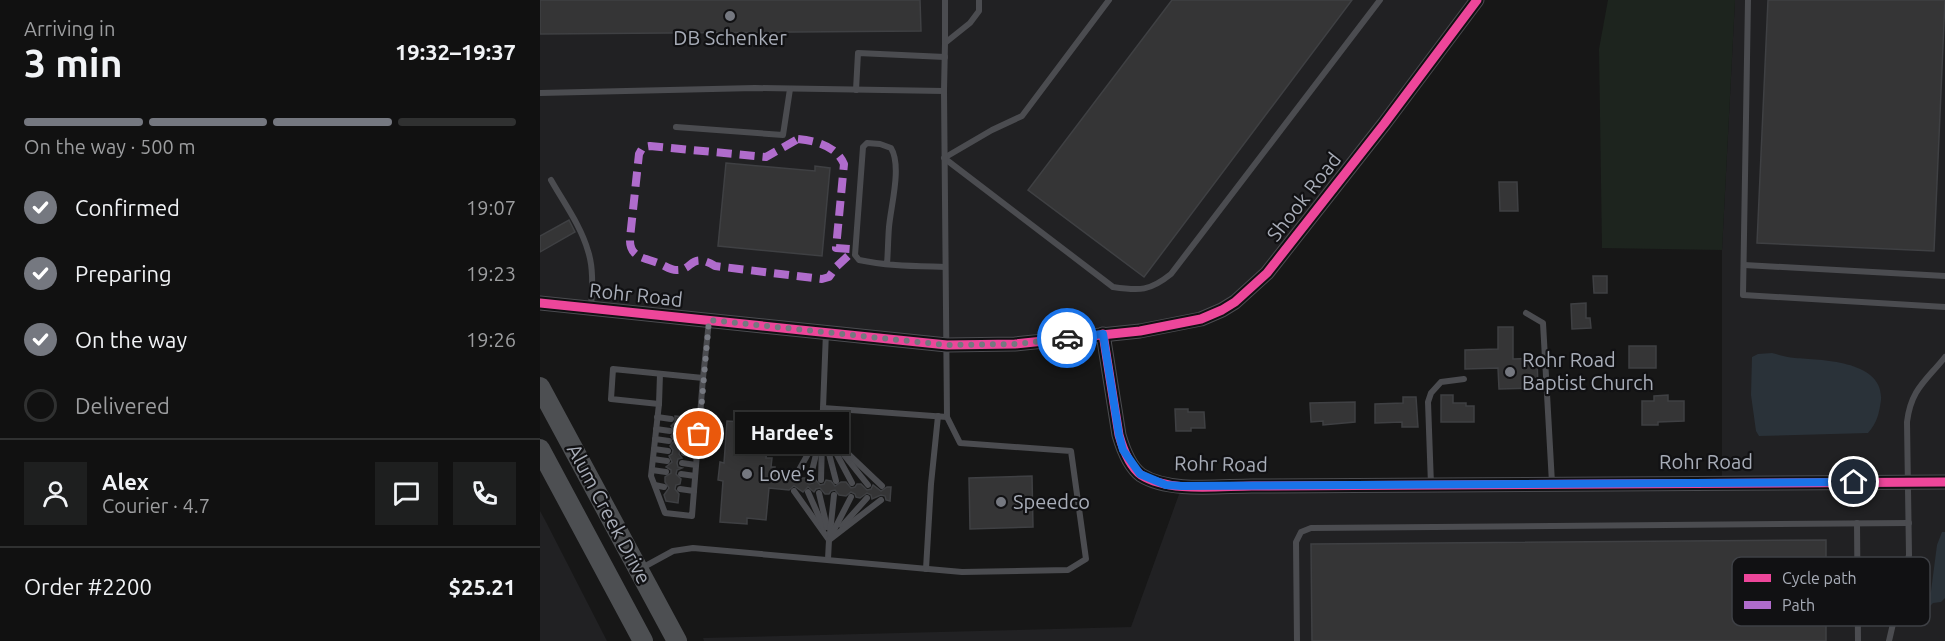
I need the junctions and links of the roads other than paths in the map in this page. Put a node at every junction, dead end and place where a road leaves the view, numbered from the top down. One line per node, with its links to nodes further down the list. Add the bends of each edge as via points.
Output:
1 (945, 0): 7 (lane)
2 (979, 0): 7 (lane, via 979,11)
3 (1109, 0): 14 (lane, via 1022,116)
4 (1380, 0): 14 (lane, via 1171,274 1146,289 1113,287)
5 (1477, 0): 26 (street, Shook Road, via 1257,283 1222,310 1201,319 1159,329)
6 (1748, 0): 17 (lane)
7 (945, 43): 8 (lane)
8 (945, 57): 10 (lane, via 858,53); 11 (lane)
9 (790, 89): 10 (lane); 12 (lane); 13 (lane, via 783,135)
10 (856, 90): 11 (lane)
11 (944, 91): 14 (lane)
12 (540, 93)
13 (676, 127)
14 (944, 158): 18 (lane)
15 (551, 180): 22 (lane, via 589,253)
16 (887, 264): 16 (lane, via 895,154 891,148 867,143 863,147 855,255 859,260); 18 (lane)
17 (1744, 265): 19 (lane); 21 (lane, via 1743,295)
18 (945, 267): 27 (lane)
19 (1945, 276)
20 (540, 303): 22 (street, Rohr Road)
21 (1945, 307)
22 (591, 308): 24 (street, Rohr Road)
23 (1526, 313): 70 (lane, via 1543,323)
24 (709, 320): 25 (street, Rohr Road); 30 (lane)
25 (826, 332): 27 (street, Rohr Road); 34 (lane)
26 (1103, 334): 27 (street, Rohr Road, via 1016,344); 73 (street, Rohr Road, via 1123,450 1140,474 1153,481 1182,486)
27 (947, 345): 37 (lane)
28 (1945, 357): 67 (lane, via 1912,395 1906,422)
29 (660, 374): 30 (lane); 33 (lane); 33 (lane, via 613,369 610,399)
30 (703, 378): 40 (lane)
31 (1464, 379): 73 (lane, via 1440,381 1428,402)
32 (540, 387): 91 (main road, Alum Creek Drive)
33 (658, 404): 36 (lane)
34 (823, 408): 35 (lane); 42 (lane)
35 (938, 416): 37 (lane); 92 (lane)
36 (657, 417): 38 (lane); 41 (lane)
37 (947, 417): 92 (lane, via 960,443 1071,451 1086,560 1068,570)
38 (671, 419)
39 (687, 422): 40 (lane)
40 (700, 423): 45 (lane)
41 (656, 429): 43 (lane); 46 (lane)
42 (822, 429): 63 (lane); 64 (lane); 65 (lane); 66 (lane); 69 (lane); 72 (lane); 74 (lane)
43 (670, 431)
44 (686, 432): 45 (lane)
45 (699, 434): 49 (lane)
46 (655, 439): 47 (lane); 51 (lane)
47 (669, 441)
48 (685, 443): 49 (lane)
49 (698, 444): 54 (lane)
50 (540, 449): 95 (main road, Alum Creek Drive)
51 (654, 449): 52 (lane); 55 (lane)
52 (668, 451)
53 (684, 453): 54 (lane)
54 (697, 454): 58 (lane)
55 (653, 459): 56 (lane); 59 (lane)
56 (667, 461)
57 (682, 463): 58 (lane)
58 (696, 465): 62 (lane)
59 (652, 470): 60 (lane); 71 (lane)
60 (666, 472)
61 (681, 474): 62 (lane)
62 (695, 476): 77 (lane)
63 (795, 477)
64 (810, 478)
65 (821, 480)
66 (836, 482)
67 (1908, 482): 68 (street, Rohr Road); 70 (street, Rohr Road); 86 (lane)
68 (1945, 482)
69 (852, 483)
70 (1552, 484): 73 (street, Rohr Road)
71 (655, 485): 75 (lane); 77 (lane, via 665,513 692,516)
72 (868, 485)
73 (1431, 485)
74 (882, 486)
75 (664, 487)
76 (680, 489): 77 (lane)
77 (694, 491)
78 (794, 491): 87 (lane)
79 (808, 492): 87 (lane)
80 (819, 493): 87 (lane)
81 (834, 495): 87 (lane)
82 (850, 497): 87 (lane)
83 (867, 498): 87 (lane)
84 (881, 500): 87 (lane)
85 (1857, 524): 86 (lane); 88 (lane); 97 (lane, via 1311,528 1301,532 1296,542)
86 (1909, 524): 89 (lane)
87 (829, 540): 90 (lane)
88 (1857, 557)
89 (1910, 557)
90 (828, 559): 91 (lane, via 693,548 673,551); 92 (lane)
91 (639, 569): 96 (main road, Alum Creek Drive)
92 (926, 569)
93 (1858, 626): 98 (lane)
94 (1893, 626): 99 (lane)
95 (644, 641)
96 (676, 641)
97 (1297, 641)
98 (1858, 641)
99 (1889, 641)

